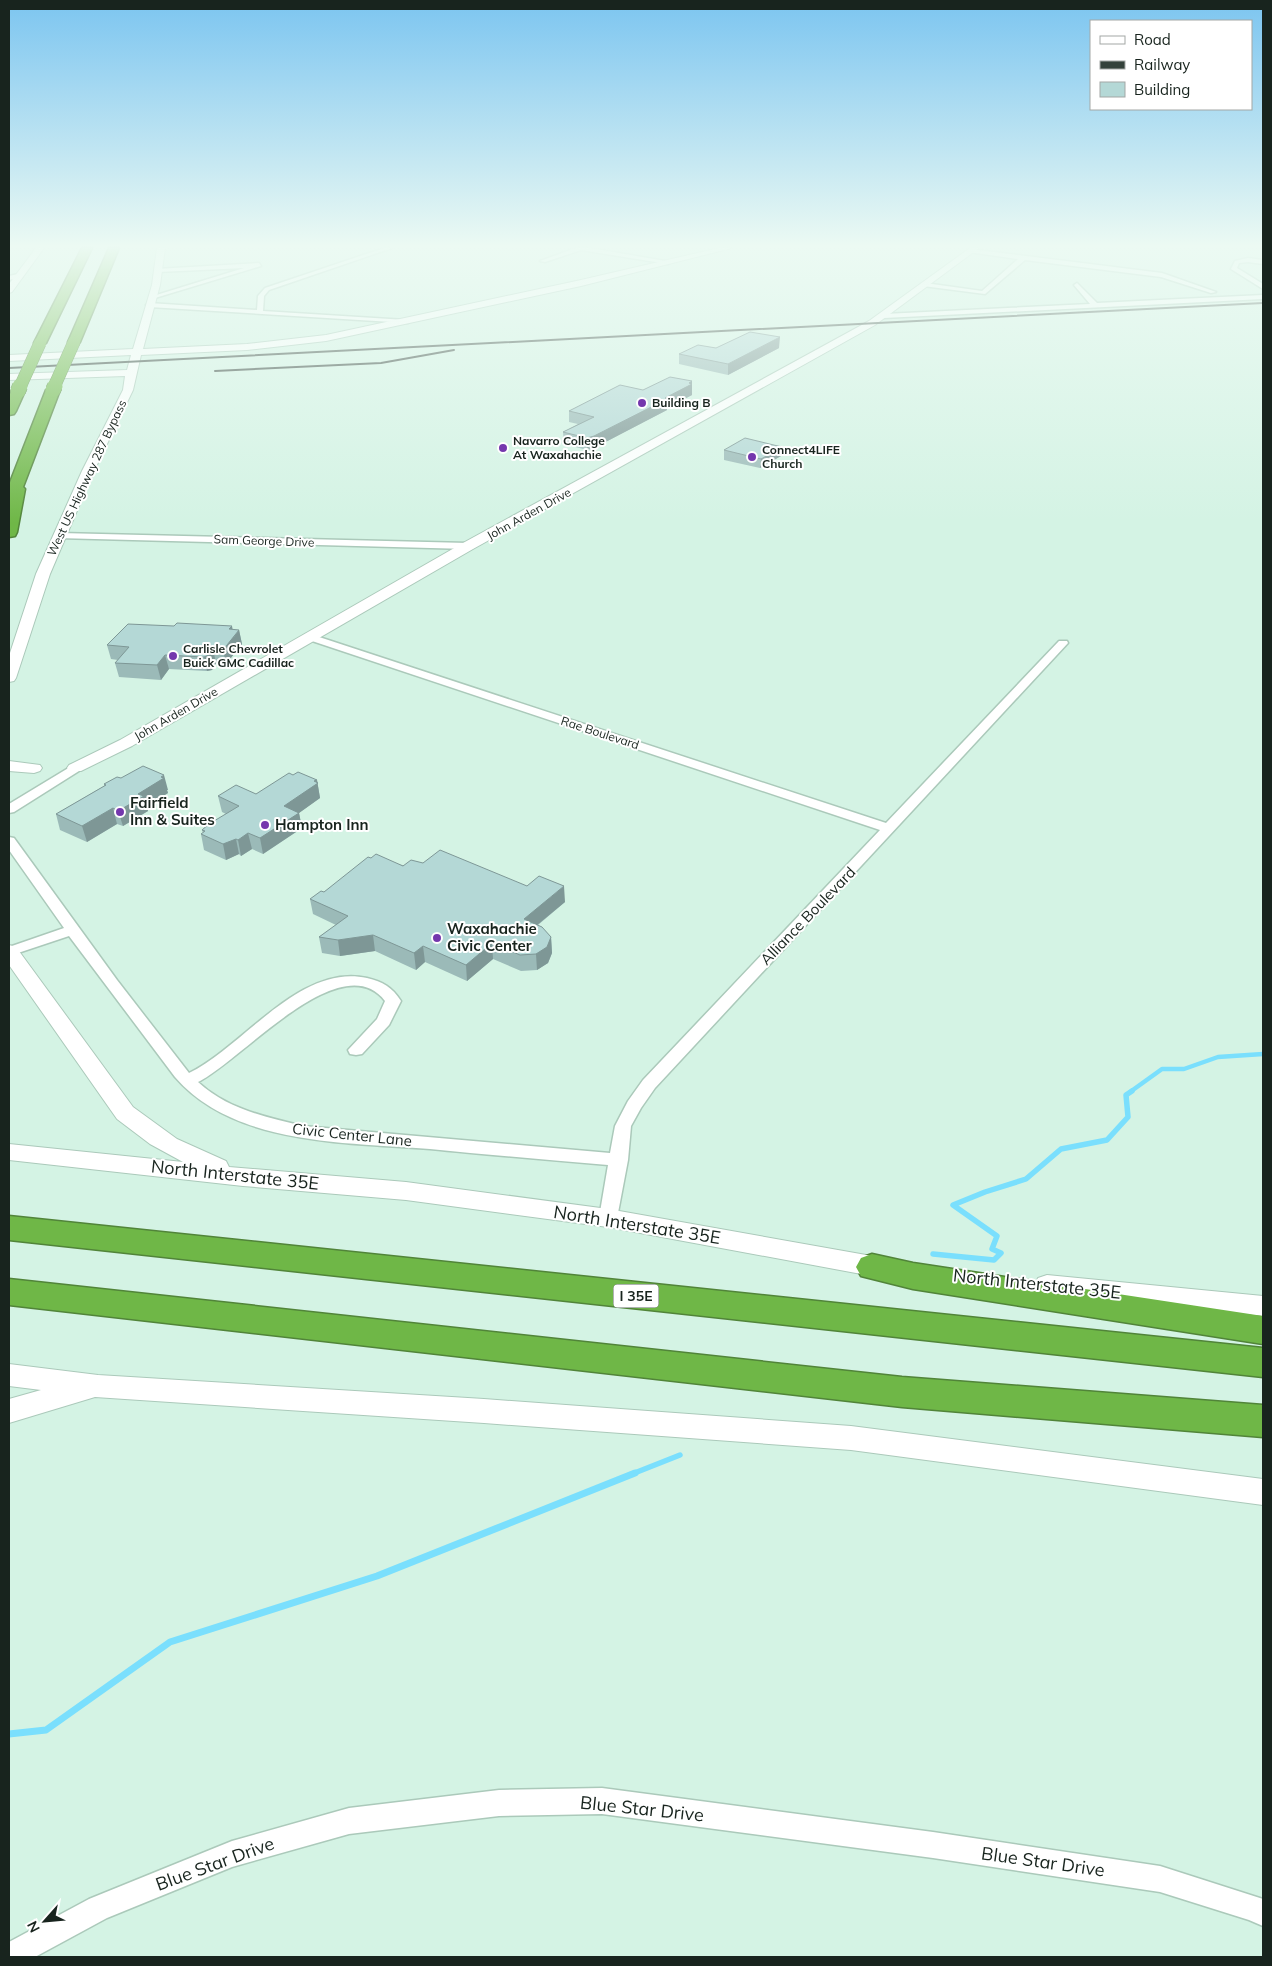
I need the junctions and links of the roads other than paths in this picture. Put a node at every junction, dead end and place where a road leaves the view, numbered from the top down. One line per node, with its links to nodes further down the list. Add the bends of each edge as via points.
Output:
1 (42, 340): 10 (highway, bridge)
2 (75, 340): 11 (highway, bridge)
3 (140, 340): 6 (main road, West US Highway 287 Bypass)
4 (315, 340): 6 (main road, via 247,347)
5 (841, 340): 15 (main road, John Arden Drive)
6 (137, 352): 7 (main road); 8 (main road, West US Highway 287 Bypass)
7 (9, 358)
8 (131, 373): 9 (main road); 14 (main road, West US Highway 287 Bypass, via 128,390)
9 (9, 377)
10 (9, 411)
11 (19, 476): 12 (highway); 13 (highway)
12 (9, 504)
13 (9, 532)
14 (60, 536): 15 (street, Sam George Drive); 18 (main road, West US Highway 287 Bypass, via 42,574)
15 (468, 546): 16 (main road, John Arden Drive)
16 (310, 637): 21 (main road, John Arden Drive, via 118,747); 23 (street, Rae Boulevard)
17 (1063, 643): 23 (street, Alliance Boulevard)
18 (9, 678)
19 (9, 766): 20 (main road)
20 (34, 768)
21 (75, 768): 22 (street)
22 (9, 809)
23 (890, 829): 30 (street, Alliance Boulevard, via 649,1084 623,1126)
24 (9, 840): 25 (street, Civic Center Lane)
25 (73, 930): 26 (street); 28 (street, Civic Center Lane)
26 (9, 952): 31 (main road, via 125,1113 166,1146)
27 (356, 1050): 28 (street, via 384,1021 393,1001 379,985 357,980 332,984 303,998 210,1069)
28 (187, 1080): 30 (street, Civic Center Lane, via 226,1109 262,1123 303,1132)
29 (9, 1152): 31 (main road, North Interstate 35E)
30 (618, 1160): 32 (street, Alliance Boulevard)
31 (243, 1176): 32 (main road, North Interstate 35E, via 406,1190)
32 (608, 1218): 34 (main road, North Interstate 35E)
33 (9, 1228): 38 (highway, I 35E)
34 (872, 1267): 36 (main road, North Interstate 35E); 37 (highway, via 922,1278)
35 (9, 1292): 42 (highway, via 902,1392)
36 (1263, 1306)
37 (1263, 1330)
38 (1263, 1364)
39 (9, 1375): 40 (main road)
40 (98, 1386): 41 (main road); 43 (main road, via 851,1438)
41 (9, 1410)
42 (1263, 1421)
43 (1263, 1492)
44 (1263, 1913): 45 (street, Blue Star Drive, via 1160,1879 933,1845 602,1801 499,1803 349,1821 232,1854 98,1908)
45 (9, 1957)

